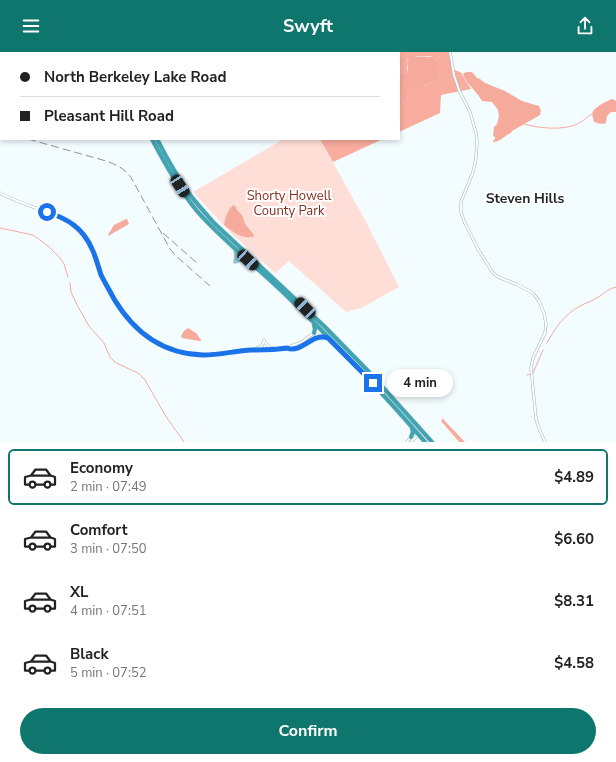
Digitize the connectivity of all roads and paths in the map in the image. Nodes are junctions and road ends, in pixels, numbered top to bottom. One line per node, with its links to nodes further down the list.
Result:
1 (450, 52): 22 (street)
2 (153, 140): 5 (highway)
3 (158, 140): 8 (highway)
4 (0, 193): 15 (street)
5 (234, 248): 6 (highway); 6 (main road)
6 (248, 260): 7 (highway)
7 (313, 323): 9 (highway); 10 (highway)
8 (324, 326): 9 (street); 17 (highway)
9 (320, 330): 10 (street); 11 (highway); 12 (street)
10 (314, 333): 13 (street)
11 (328, 338): 12 (street); 16 (highway)
12 (313, 339): 13 (street)
13 (287, 348): 14 (street)
14 (276, 349): 15 (street); 15 (street)
15 (252, 350)
16 (410, 424): 17 (highway); 18 (highway)
17 (419, 431): 18 (street); 18 (street); 20 (highway); 21 (highway)
18 (411, 440): 19 (street)
19 (407, 442)
20 (426, 442)
21 (432, 442)
22 (545, 442)

